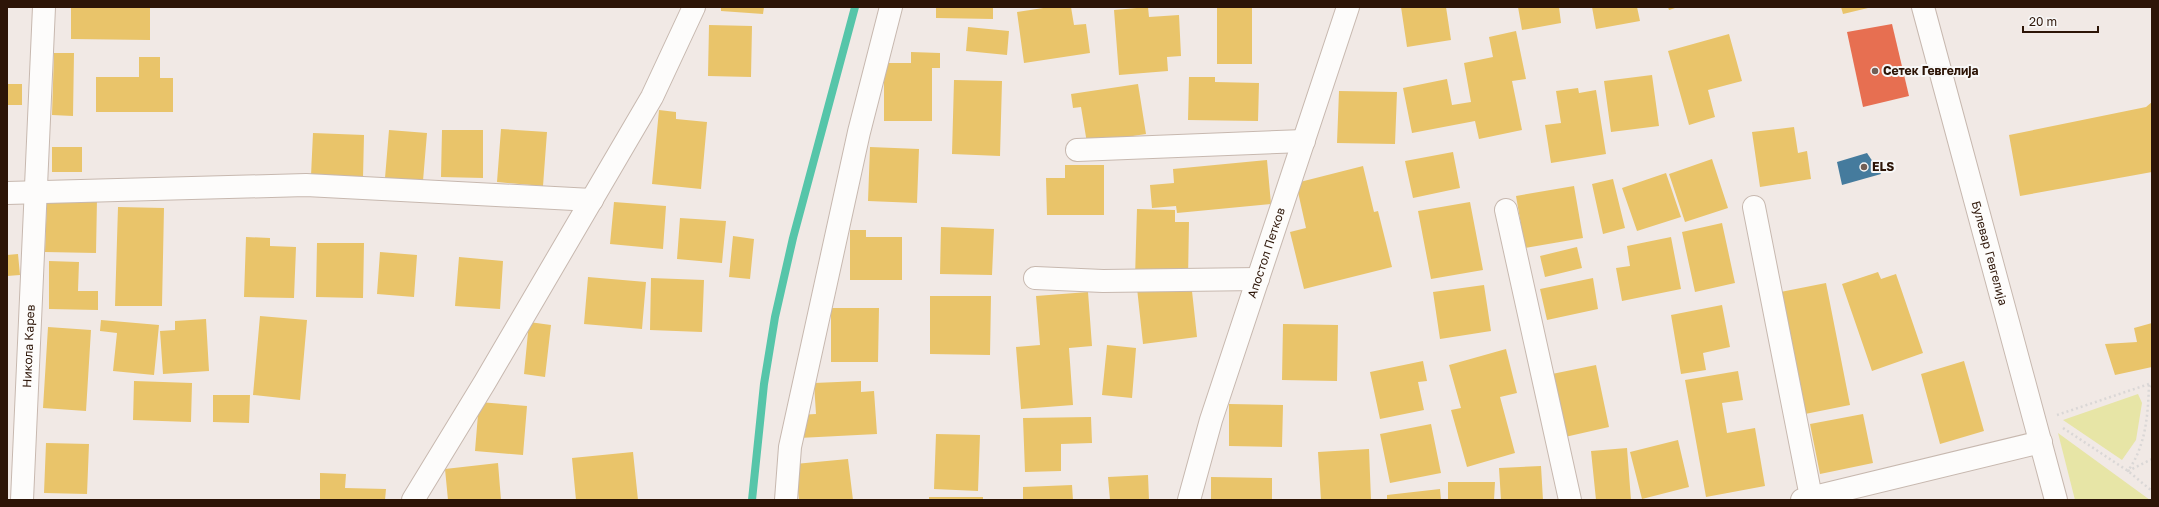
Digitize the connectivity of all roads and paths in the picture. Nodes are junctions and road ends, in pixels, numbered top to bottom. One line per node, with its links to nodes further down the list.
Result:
1 (44, 7): 8 (street, Никола Карев)
2 (694, 7): 10 (street)
3 (890, 7): 26 (street)
4 (1348, 7): 6 (street, Апостол Петков)
5 (1923, 7): 19 (street, Булевар Гевгелија)
6 (1304, 141): 7 (street); 14 (street, Апостол Петков)
7 (1077, 150)
8 (36, 191): 9 (street); 10 (street); 24 (street, Никола Карев)
9 (7, 193)
10 (592, 200): 25 (street)
11 (1754, 207): 23 (street)
12 (1506, 210): 28 (street)
13 (1035, 278): 14 (street)
14 (1258, 278): 27 (street, Апостол Петков)
15 (2151, 384): 16 (path); 17 (path); 21 (path)
16 (2152, 387)
17 (2054, 416)
18 (2060, 427): 21 (path)
19 (2041, 442): 23 (street); 29 (street, Булевар Гевгелија)
20 (2152, 459): 21 (path)
21 (2128, 471): 22 (path)
22 (2152, 491)
23 (1807, 499)
24 (22, 500)
25 (413, 500)
26 (786, 500)
27 (1188, 500)
28 (1570, 500)
29 (2056, 500)

